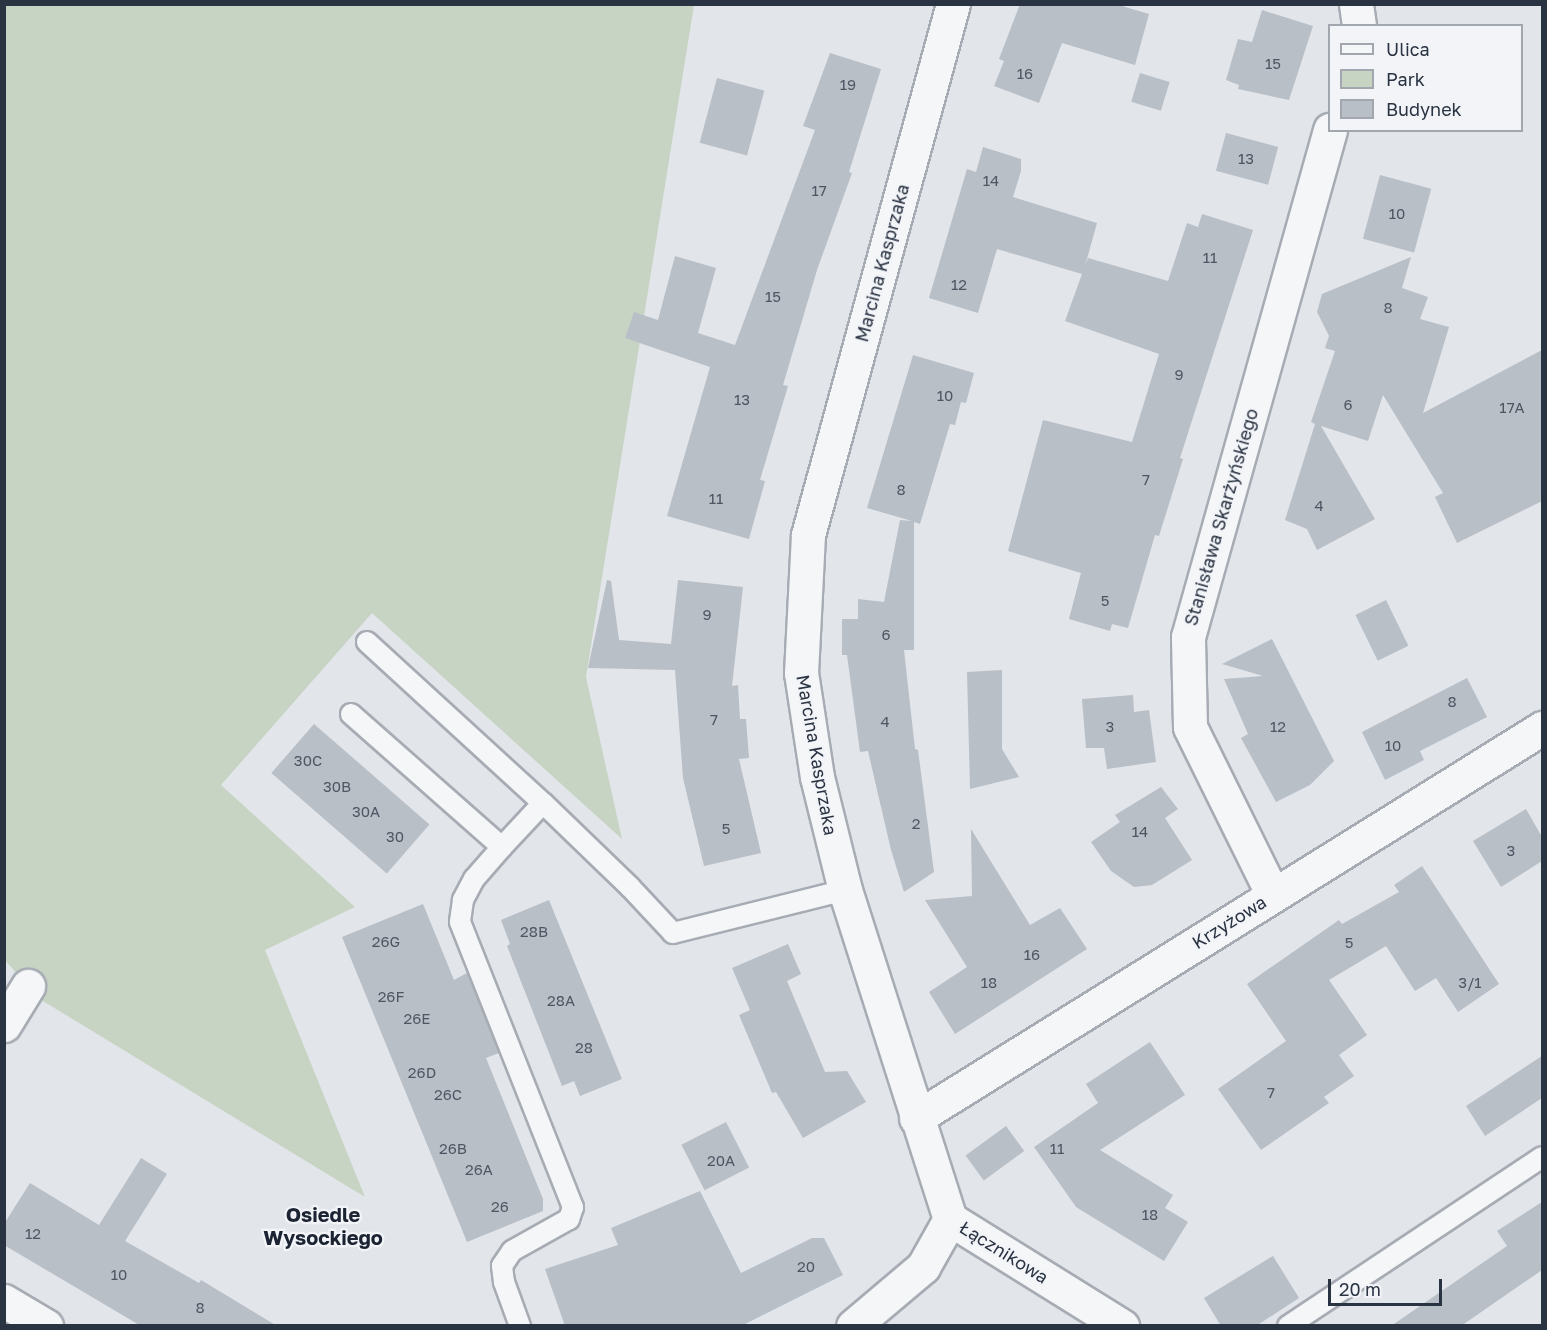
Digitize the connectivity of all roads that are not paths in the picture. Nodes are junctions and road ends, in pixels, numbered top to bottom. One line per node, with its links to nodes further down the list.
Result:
1 (953, 4): 10 (street, Marcina Kasprzaka)
2 (1356, 4): 3 (street)
3 (1359, 24)
4 (1328, 132): 11 (street, Stanisława Skarżyńskiego)
5 (367, 642): 8 (lane)
6 (351, 714): 9 (lane)
7 (1542, 728): 11 (street, Krzyżowa)
8 (543, 803): 9 (lane); 10 (lane)
9 (502, 847): 19 (lane)
10 (845, 890): 14 (street, Marcina Kasprzaka)
11 (1273, 895): 14 (street, Krzyżowa)
12 (28, 986): 13 (street)
13 (4, 1025)
14 (916, 1118): 16 (street, Marcina Kasprzaka)
15 (1542, 1157): 22 (lane)
16 (950, 1219): 20 (street, Łącznikowa); 21 (street, Łącznikowa)
17 (4, 1301): 18 (street)
18 (46, 1326)
19 (520, 1326)
20 (853, 1326)
21 (1122, 1326)
22 (1288, 1326)

